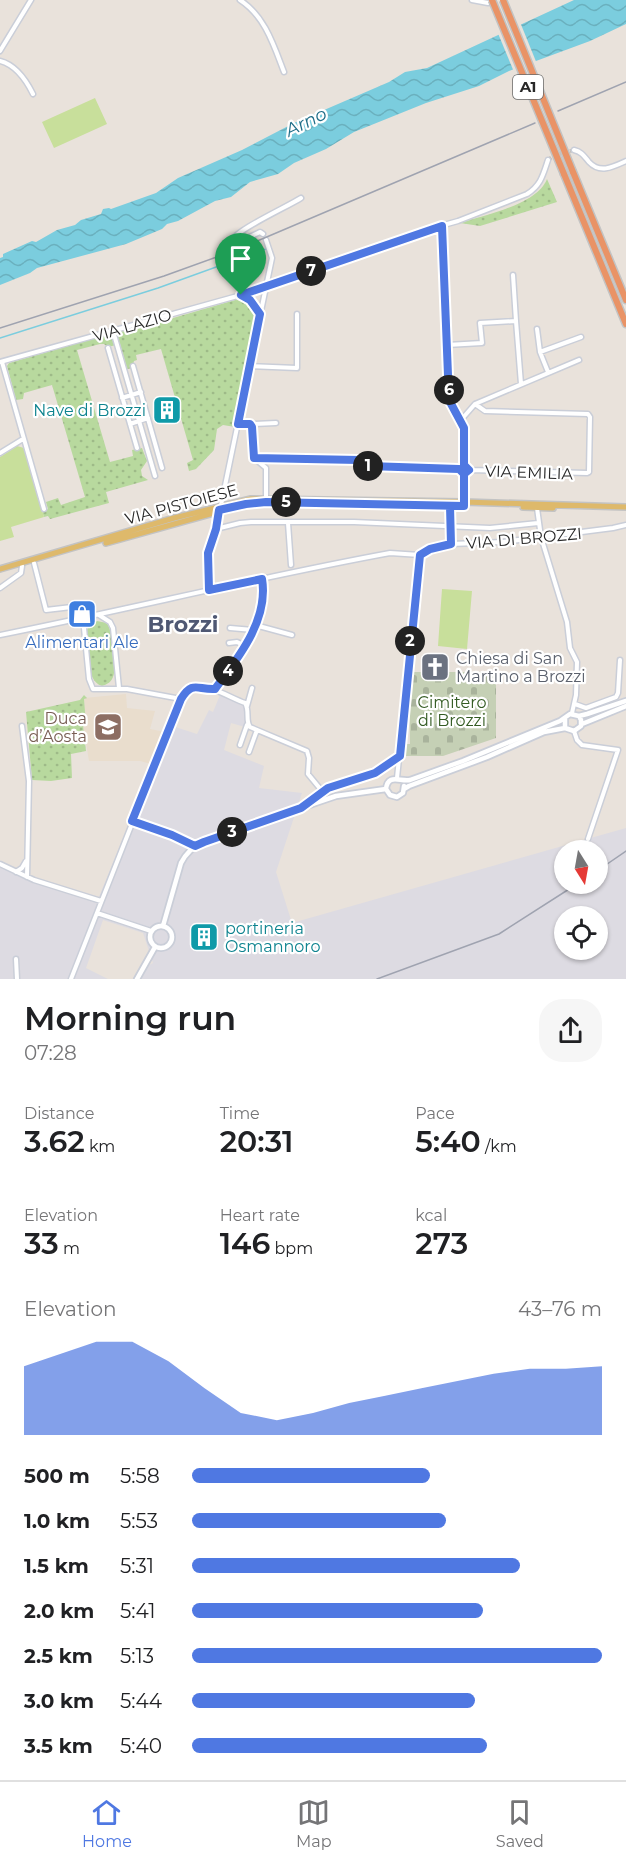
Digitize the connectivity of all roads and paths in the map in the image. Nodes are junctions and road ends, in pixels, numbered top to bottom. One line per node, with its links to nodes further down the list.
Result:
1 (31, 0): 6 (street)
2 (240, 0): 8 (street)
3 (471, 0): 5 (street)
4 (503, 0): 20 (highway, A1, bridge)
5 (490, 1): 24 (highway, A1, bridge)
6 (0, 51)
7 (0, 61): 9 (street)
8 (284, 72)
9 (33, 94)
10 (574, 150): 12 (street)
11 (548, 160): 14 (street, VIA LAZIO)
12 (626, 161)
13 (301, 198): 15 (street)
14 (442, 226): 18 (street, VIA LAZIO); 28 (street)
15 (263, 233)
16 (266, 240): 18 (street)
17 (513, 275): 23 (street)
18 (264, 287): 19 (street, VIA LAZIO); 21 (street)
19 (241, 295): 21 (street); 26 (street, VIA LAZIO)
20 (626, 300)
21 (260, 314): 34 (street)
22 (297, 314): 34 (street)
23 (516, 321): 28 (street); 38 (street)
24 (626, 324)
25 (537, 328): 30 (street)
26 (113, 331): 32 (street, VIA LAZIO); 35 (street)
27 (581, 337): 30 (street)
28 (447, 345): 44 (street)
29 (108, 348): 37 (street)
30 (540, 352): 36 (street)
31 (579, 360): 36 (street)
32 (1, 362): 50 (street)
33 (133, 366): 39 (street)
34 (249, 366): 48 (street)
35 (125, 371): 37 (street); 40 (street)
36 (548, 372): 38 (street)
37 (115, 374): 41 (street)
38 (521, 384): 42 (street)
39 (141, 392): 40 (street); 43 (street)
40 (132, 395): 41 (street); 45 (street)
41 (122, 398): 47 (street)
42 (474, 404): 44 (street); 59 (street, VIA EMILIA)
43 (148, 418): 45 (street); 51 (street)
44 (461, 420): 56 (street)
45 (139, 421): 47 (street); 52 (street)
46 (276, 423): 49 (street)
47 (130, 424): 53 (street)
48 (238, 424): 49 (street); 65 (street)
49 (250, 424): 55 (street)
50 (23, 439): 54 (street); 68 (street)
51 (155, 442): 52 (street); 57 (street)
52 (146, 445): 61 (street)
53 (137, 448)
54 (0, 453)
55 (254, 458): 58 (street); 62 (street)
56 (464, 465): 58 (street); 59 (street)
57 (162, 468)
58 (459, 469): 60 (street)
59 (469, 470): 60 (street)
60 (464, 474): 63 (street)
61 (155, 476)
62 (266, 498): 63 (main road, VIA PISTOIESE); 65 (main road, VIA PISTOIESE)
63 (464, 504): 64 (main road, VIA PISTOIESE); 66 (main road, VIA PISTOIESE); 67 (main road, VIA PISTOIESE)
64 (450, 506): 65 (main road, VIA PISTOIESE); 72 (street)
65 (220, 508): 73 (street); 77 (main road, VIA PISTOIESE); 80 (main road, VIA PISTOIESE)
66 (537, 508): 67 (main road, VIA PISTOIESE); 70 (street)
67 (626, 508)
68 (44, 510)
69 (288, 522): 72 (street); 73 (street); 79 (street)
70 (538, 523): 72 (street); 74 (street)
71 (626, 525): 74 (street, VIA DI BROZZI)
72 (451, 527): 75 (street)
73 (216, 529): 83 (street)
74 (541, 537): 75 (street, VIA DI BROZZI); 99 (street)
75 (451, 544): 76 (street, VIA DI BROZZI)
76 (420, 555): 79 (street, VIA DI BROZZI); 113 (street)
77 (34, 563): 78 (main road, VIA PISTOIESE); 84 (street)
78 (22, 566): 80 (main road, VIA PISTOIESE); 82 (street)
79 (291, 569): 81 (street, VIA DI BROZZI)
80 (0, 571)
81 (262, 579): 83 (street, VIA DI BROZZI); 88 (street)
82 (0, 588)
83 (209, 590): 85 (street, VIA DI BROZZI)
84 (80, 606)
85 (98, 615): 86 (street, VIA DI BROZZI); 94 (street)
86 (83, 618): 89 (street, VIA DI BROZZI); 94 (street)
87 (230, 628): 88 (street)
88 (254, 628): 90 (street); 92 (street)
89 (0, 635)
90 (292, 635)
91 (229, 644): 92 (street)
92 (245, 646): 96 (street)
93 (620, 660): 99 (street)
94 (118, 688): 97 (street)
95 (252, 688): 100 (street)
96 (214, 690): 97 (street); 100 (street)
97 (181, 699): 119 (street)
98 (626, 700): 103 (street)
99 (575, 704): 102 (street)
100 (247, 706): 105 (street)
101 (626, 706): 106 (street)
102 (572, 713): 103 (street); 104 (street)
103 (579, 716): 106 (street)
104 (565, 718): 108 (street); 114 (street)
105 (248, 724): 109 (street); 111 (street)
106 (582, 724): 110 (street)
107 (22, 726): 122 (street)
108 (565, 728): 110 (street); 116 (street)
109 (257, 730): 112 (street); 117 (street)
110 (574, 731): 120 (street)
111 (240, 745)
112 (249, 752)
113 (400, 756): 114 (street); 117 (street)
114 (400, 780): 115 (street); 116 (street)
115 (386, 789): 116 (street); 118 (street)
116 (404, 789)
117 (322, 791): 118 (street)
118 (301, 808): 121 (street)
119 (132, 821): 121 (street); 126 (street)
120 (588, 839)
121 (195, 846): 128 (street)
122 (27, 858): 124 (street); 125 (street)
123 (0, 864): 124 (street)
124 (16, 872): 125 (street)
125 (27, 877): 126 (street)
126 (101, 901): 127 (street)
127 (97, 913): 129 (street); 133 (street)
128 (163, 926): 129 (street); 130 (street)
129 (151, 931): 130 (street)
130 (155, 947): 134 (street)
131 (16, 959): 132 (street)
132 (17, 979)
133 (71, 979)
134 (137, 979)

